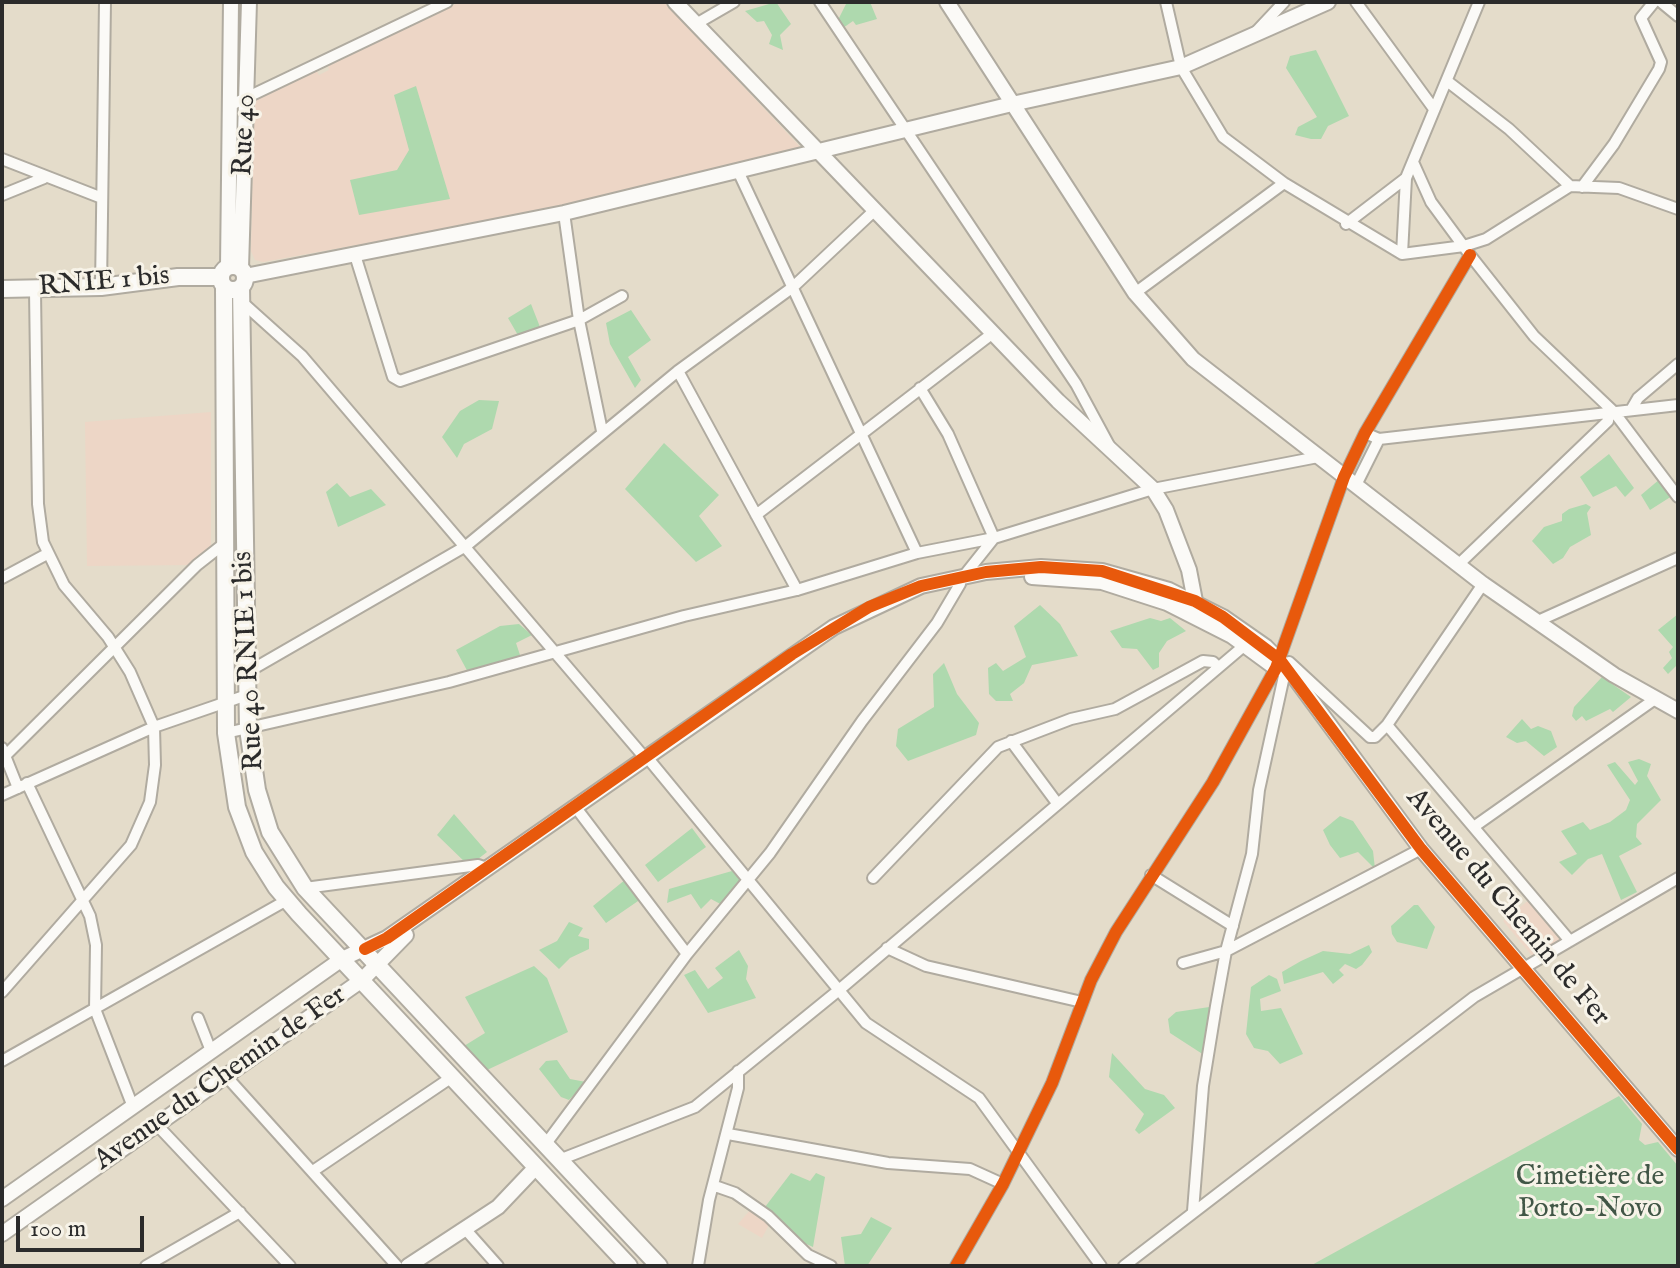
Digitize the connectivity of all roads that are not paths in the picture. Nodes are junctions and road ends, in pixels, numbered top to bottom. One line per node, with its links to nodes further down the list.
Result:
1 (105, 2): 36 (street)
2 (231, 2): 23 (street, Rue 40)
3 (249, 2): 21 (street, Rue 40)
4 (447, 2): 21 (street)
5 (675, 2): 17 (street)
6 (734, 2): 17 (street)
7 (820, 2): 25 (street)
8 (947, 2): 22 (street)
9 (1166, 2): 19 (street)
10 (1284, 2): 18 (street)
11 (1328, 2): 18 (street)
12 (1356, 2): 24 (street)
13 (1479, 2): 20 (street)
14 (1654, 2): 34 (street)
15 (1661, 2): 16 (street)
16 (1678, 16)
17 (696, 24): 26 (street)
18 (1254, 34): 19 (street)
19 (1181, 67): 22 (street); 32 (street)
20 (1447, 81): 24 (street); 33 (street)
21 (247, 97): 23 (street); 44 (street, Rue 40)
22 (1012, 104): 25 (street); 49 (street)
23 (229, 106): 44 (street, Rue 40)
24 (1434, 109): 28 (street)
25 (905, 130): 26 (street); 63 (street)
26 (821, 151): 29 (street); 38 (street)
27 (2, 159): 30 (street)
28 (1413, 162): 31 (street); 41 (street)
29 (738, 171): 39 (street); 46 (street)
30 (44, 178): 35 (street); 36 (street)
31 (1406, 178): 40 (street); 42 (street)
32 (1284, 183): 40 (street); 49 (street)
33 (1570, 186): 34 (street); 41 (street)
34 (1582, 187): 37 (street)
35 (2, 195)
36 (102, 198): 45 (street)
37 (1678, 209)
38 (875, 210): 46 (street); 52 (street)
39 (564, 213): 43 (street); 51 (street)
40 (1346, 224): 42 (street)
41 (1467, 250): 42 (street); 58 (street); 61 (street)
42 (1402, 254)
43 (355, 255): 44 (street); 51 (street)
44 (231, 280): 45 (main road, RNIE 1 bis); 70 (main road, Rue 40 RNIE 1 bis); 71 (street); 87 (main road, Rue 40 RNIE 1 bis)
45 (101, 287): 48 (main road, RNIE 1 bis)
46 (793, 287): 54 (street); 60 (street)
47 (2, 289): 48 (main road, RNIE 1 bis)
48 (35, 291): 73 (street)
49 (1135, 293): 64 (street)
50 (622, 296): 51 (street)
51 (579, 320): 59 (street)
52 (993, 333): 55 (street); 63 (street)
53 (1678, 364): 57 (street)
54 (678, 371): 59 (street); 68 (street)
55 (920, 388): 60 (street); 69 (street)
56 (1678, 405): 57 (street)
57 (1631, 410): 58 (street)
58 (1611, 412): 62 (street); 67 (street); 75 (street)
59 (602, 431): 71 (street)
60 (861, 433): 68 (street); 72 (street)
61 (1365, 433): 62 (street); 65 (street)
62 (1379, 439): 65 (street)
63 (1113, 452): 66 (street)
64 (1318, 457): 65 (street); 66 (street)
65 (1350, 481): 75 (street); 85 (street)
66 (1153, 489): 69 (street); 80 (street)
67 (1678, 497)
68 (756, 515): 79 (street)
69 (994, 538): 72 (street); 77 (street)
70 (225, 543): 83 (street); 90 (main road, Rue 40 RNIE 1 bis)
71 (466, 546): 84 (street); 87 (street)
72 (917, 553): 79 (street)
73 (47, 554): 76 (street); 83 (street)
74 (1678, 558): 81 (street)
75 (1459, 564): 78 (street)
76 (2, 578)
77 (962, 580): 80 (street); 82 (street); 98 (street); 109 (street)
78 (1483, 584): 81 (street); 92 (street)
79 (797, 590): 84 (street)
80 (1195, 601): 85 (street)
81 (1538, 621): 89 (street)
82 (1245, 645): 85 (street); 86 (street)
83 (116, 646): 93 (street); 97 (street)
84 (556, 652): 94 (street); 98 (street)
85 (1280, 665): 92 (street); 104 (street, Avenue du Chemin de Fer); 106 (street); 113 (street)
86 (1217, 666): 96 (street); 101 (street)
87 (246, 673): 88 (main road, Rue 40 RNIE 1 bis)
88 (247, 695): 90 (street); 94 (main road, Rue 40 RNIE 1 bis)
89 (1655, 699): 91 (street); 103 (street)
90 (225, 702): 93 (street); 95 (main road, Rue 40 RNIE 1 bis)
91 (1676, 707)
92 (1387, 725): 103 (street)
93 (154, 727): 99 (street); 111 (street)
94 (248, 729): 95 (street); 110 (main road, Rue 40 RNIE 1 bis)
95 (226, 733): 112 (main road, Rue 40 RNIE 1 bis)
96 (1011, 741): 101 (street); 107 (street)
97 (3, 752): 99 (street)
98 (648, 760): 102 (street); 105 (street); 109 (street)
99 (23, 786): 100 (street); 111 (street)
100 (2, 795)
101 (1057, 803): 116 (street)
102 (580, 813): 114 (street); 119 (street)
103 (1475, 826): 115 (street)
104 (1421, 849): 118 (street); 123 (street, Avenue du Chemin de Fer)
105 (487, 868): 110 (street); 114 (street)
106 (1151, 875): 113 (street); 127 (street)
107 (873, 878)
108 (1678, 878): 115 (street)
109 (748, 880): 119 (street); 125 (street)
110 (305, 888): 117 (main road, Rue 40 RNIE 1 bis)
111 (84, 900): 126 (street); 128 (street)
112 (287, 900): 120 (main road, Rue 40 RNIE 1 bis); 128 (street)
113 (1233, 926): 118 (street)
114 (390, 941): 117 (street, Avenue du Chemin de Fer); 121 (street, Avenue du Chemin de Fer)
115 (1570, 941): 123 (street)
116 (887, 948): 125 (street); 127 (street)
117 (365, 949): 120 (street, Avenue du Chemin de Fer); 121 (main road, Rue 40 RNIE 1 bis)
118 (1226, 951): 122 (street); 147 (street)
119 (687, 954): 138 (street)
120 (342, 959): 124 (main road, Rue 40 RNIE 1 bis); 130 (street, Avenue du Chemin de Fer)
121 (377, 962): 124 (street, Avenue du Chemin de Fer); 138 (main road, Rue 40 RNIE 1 bis)
122 (1183, 963)
123 (1524, 966): 139 (street, Avenue du Chemin de Fer); 147 (street)
124 (362, 980): 133 (street, Avenue du Chemin de Fer); 134 (main road, Rue 40 RNIE 1 bis)
125 (839, 990): 132 (street); 140 (street)
126 (2, 992)
127 (1082, 1002): 140 (street)
128 (95, 1009): 131 (street); 135 (street)
129 (198, 1018): 130 (street)
130 (211, 1051): 135 (street, Avenue du Chemin de Fer)
131 (2, 1061)
132 (738, 1071): 137 (street); 141 (street)
133 (226, 1076): 136 (street, Avenue du Chemin de Fer); 143 (street)
134 (452, 1077): 142 (main road, Rue 40 RNIE 1 bis); 143 (street)
135 (133, 1107): 146 (street, Avenue du Chemin de Fer)
136 (157, 1125): 148 (street); 150 (street, Avenue du Chemin de Fer)
137 (728, 1134): 144 (street); 145 (street)
138 (545, 1145): 141 (main road, Rue 40 RNIE 1 bis)
139 (1678, 1149)
140 (1018, 1150): 144 (street); 161 (street)
141 (559, 1160): 157 (main road, Rue 40 RNIE 1 bis)
142 (536, 1167): 149 (street); 151 (main road, Rue 40 RNIE 1 bis)
143 (313, 1171): 154 (street)
144 (1003, 1184): 160 (street)
145 (715, 1186): 158 (street); 159 (street)
146 (2, 1199)
147 (1193, 1211): 162 (street)
148 (240, 1212): 152 (street); 153 (street)
149 (466, 1230): 155 (street); 156 (street)
150 (2, 1234)
151 (624, 1264)
152 (146, 1266)
153 (290, 1266)
154 (397, 1266)
155 (408, 1266)
156 (498, 1266)
157 (659, 1266)
158 (698, 1266)
159 (831, 1266)
160 (956, 1266)
161 (1101, 1266)
162 (1124, 1266)

